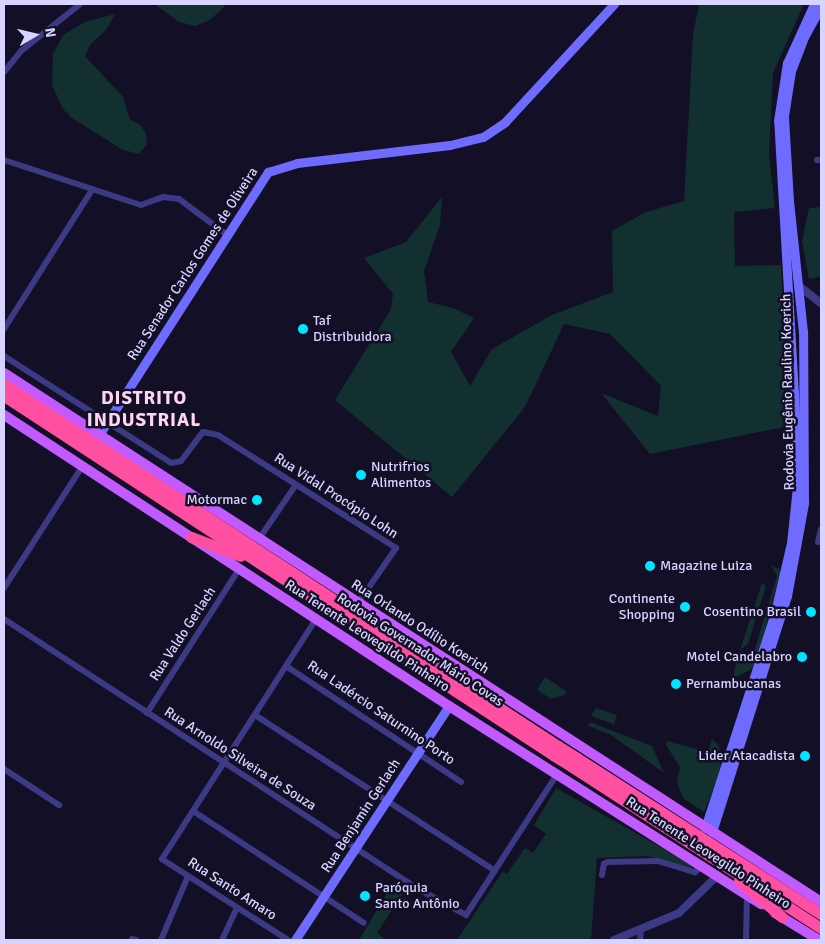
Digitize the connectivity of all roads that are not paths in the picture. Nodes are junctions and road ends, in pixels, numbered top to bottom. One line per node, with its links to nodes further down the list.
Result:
1 (80, 4): 5 (street)
2 (614, 4): 8 (main road, Rua Senador Carlos Gomes de Oliveira)
3 (814, 4): 48 (main road, Rodovia Eugênio Raulino Koerich)
4 (821, 6): 9 (main road, Rodovia Eugênio Raulino Koerich)
5 (4, 72)
6 (4, 160): 7 (street)
7 (92, 190): 8 (street); 11 (street)
8 (226, 234): 17 (main road, Rua Senador Carlos Gomes de Oliveira)
9 (799, 286): 10 (street); 48 (main road, Rodovia Eugênio Raulino Koerich)
10 (821, 303)
11 (4, 329)
12 (4, 356): 17 (street)
13 (4, 374): 18 (main road, Rua Orlando Odílio Koerich)
14 (4, 384): 27 (highway, Rodovia Governador Mário Covas)
15 (4, 396): 26 (highway, Rodovia Governador Mário Covas)
16 (4, 415): 19 (main road, Rua Tenente Leovegildo Pinheiro)
17 (107, 422): 18 (main road, Rua Senador Carlos Gomes de Oliveira); 20 (street, Rua Vidal Procópio Lohn)
18 (99, 436): 21 (main road, Rua Orlando Odílio Koerich)
19 (82, 466): 23 (main road, Rua Tenente Leovegildo Pinheiro); 29 (street)
20 (295, 486): 24 (street); 30 (street, Rua Vidal Procópio Lohn)
21 (231, 521): 24 (main road, Rua Orlando Odílio Koerich); 27 (highway)
22 (821, 529): 25 (street)
23 (191, 538): 26 (highway); 28 (main road, Rua Tenente Leovegildo Pinheiro)
24 (259, 539): 30 (main road, Rua Orlando Odílio Koerich)
25 (818, 542)
26 (257, 561): 38 (highway, Rodovia Governador Mário Covas)
27 (282, 564): 38 (highway, Rodovia Governador Mário Covas)
28 (239, 569): 32 (main road, Rua Tenente Leovegildo Pinheiro); 35 (street, Rua Valdo Gerlach)
29 (4, 588)
30 (358, 603): 37 (main road, Rua Orlando Odílio Koerich)
31 (4, 619): 35 (street, Rua Arnoldo Silveira de Souza)
32 (316, 619): 33 (street); 34 (main road, Rua Tenente Leovegildo Pinheiro)
33 (286, 666): 36 (street); 39 (street, Rua Ladércio Saturnino Porto)
34 (449, 706): 39 (main road, Rua Benjamin Gerlach); 43 (main road, Rua Tenente Leovegildo Pinheiro)
35 (147, 713): 41 (street, Rua Arnoldo Silveira de Souza)
36 (255, 715): 41 (street); 45 (street)
37 (577, 744): 43 (main road); 48 (main road, Rua Orlando Odílio Koerich)
38 (556, 750): 40 (highway, Rodovia Governador Mário Covas, bridge)
39 (419, 753): 44 (street, Rua Ladércio Saturnino Porto); 45 (main road, Rua Benjamin Gerlach)
40 (575, 762): 51 (highway, Rodovia Governador Mário Covas); 55 (highway, Rodovia Governador Mário Covas)
41 (224, 763): 47 (street); 49 (street, Rua Arnoldo Silveira de Souza)
42 (4, 769): 46 (street)
43 (558, 773): 50 (main road, Rua Tenente Leovegildo Pinheiro); 52 (street)
44 (461, 782)
45 (388, 801): 49 (main road, Rua Benjamin Gerlach); 52 (street)
46 (59, 805)
47 (193, 811): 54 (street, Rua Santo Amaro); 57 (street)
48 (709, 830): 58 (main road, Rua Orlando Odílio Koerich)
49 (356, 849): 52 (street, Rua Arnoldo Silveira de Souza); 57 (main road, Rua Benjamin Gerlach)
50 (703, 865): 51 (main road, Rua Tenente Leovegildo Pinheiro); 53 (street)
51 (720, 869): 56 (main road, Rua Tenente Leovegildo Pinheiro); 62 (highway); 64 (street); 65 (highway, Rodovia Governador Mário Covas)
52 (495, 871)
53 (602, 875)
54 (188, 876): 60 (street, Rua Santo Amaro); 66 (street)
55 (783, 889): 59 (highway); 61 (highway, Rodovia Governador Mário Covas)
56 (747, 896): 62 (main road, Rua Tenente Leovegildo Pinheiro); 72 (street)
57 (325, 897): 63 (street); 69 (main road, Rua Benjamin Gerlach)
58 (821, 902)
59 (821, 907)
60 (237, 908): 67 (street); 68 (street, Rua Santo Amaro)
61 (821, 914)
62 (782, 917): 73 (main road, Rua Tenente Leovegildo Pinheiro)
63 (364, 924)
64 (640, 928): 70 (street); 71 (street)
65 (821, 928)
66 (161, 940)
67 (222, 940)
68 (288, 940)
69 (295, 940)
70 (614, 940)
71 (640, 940)
72 (746, 940)
73 (818, 940)

